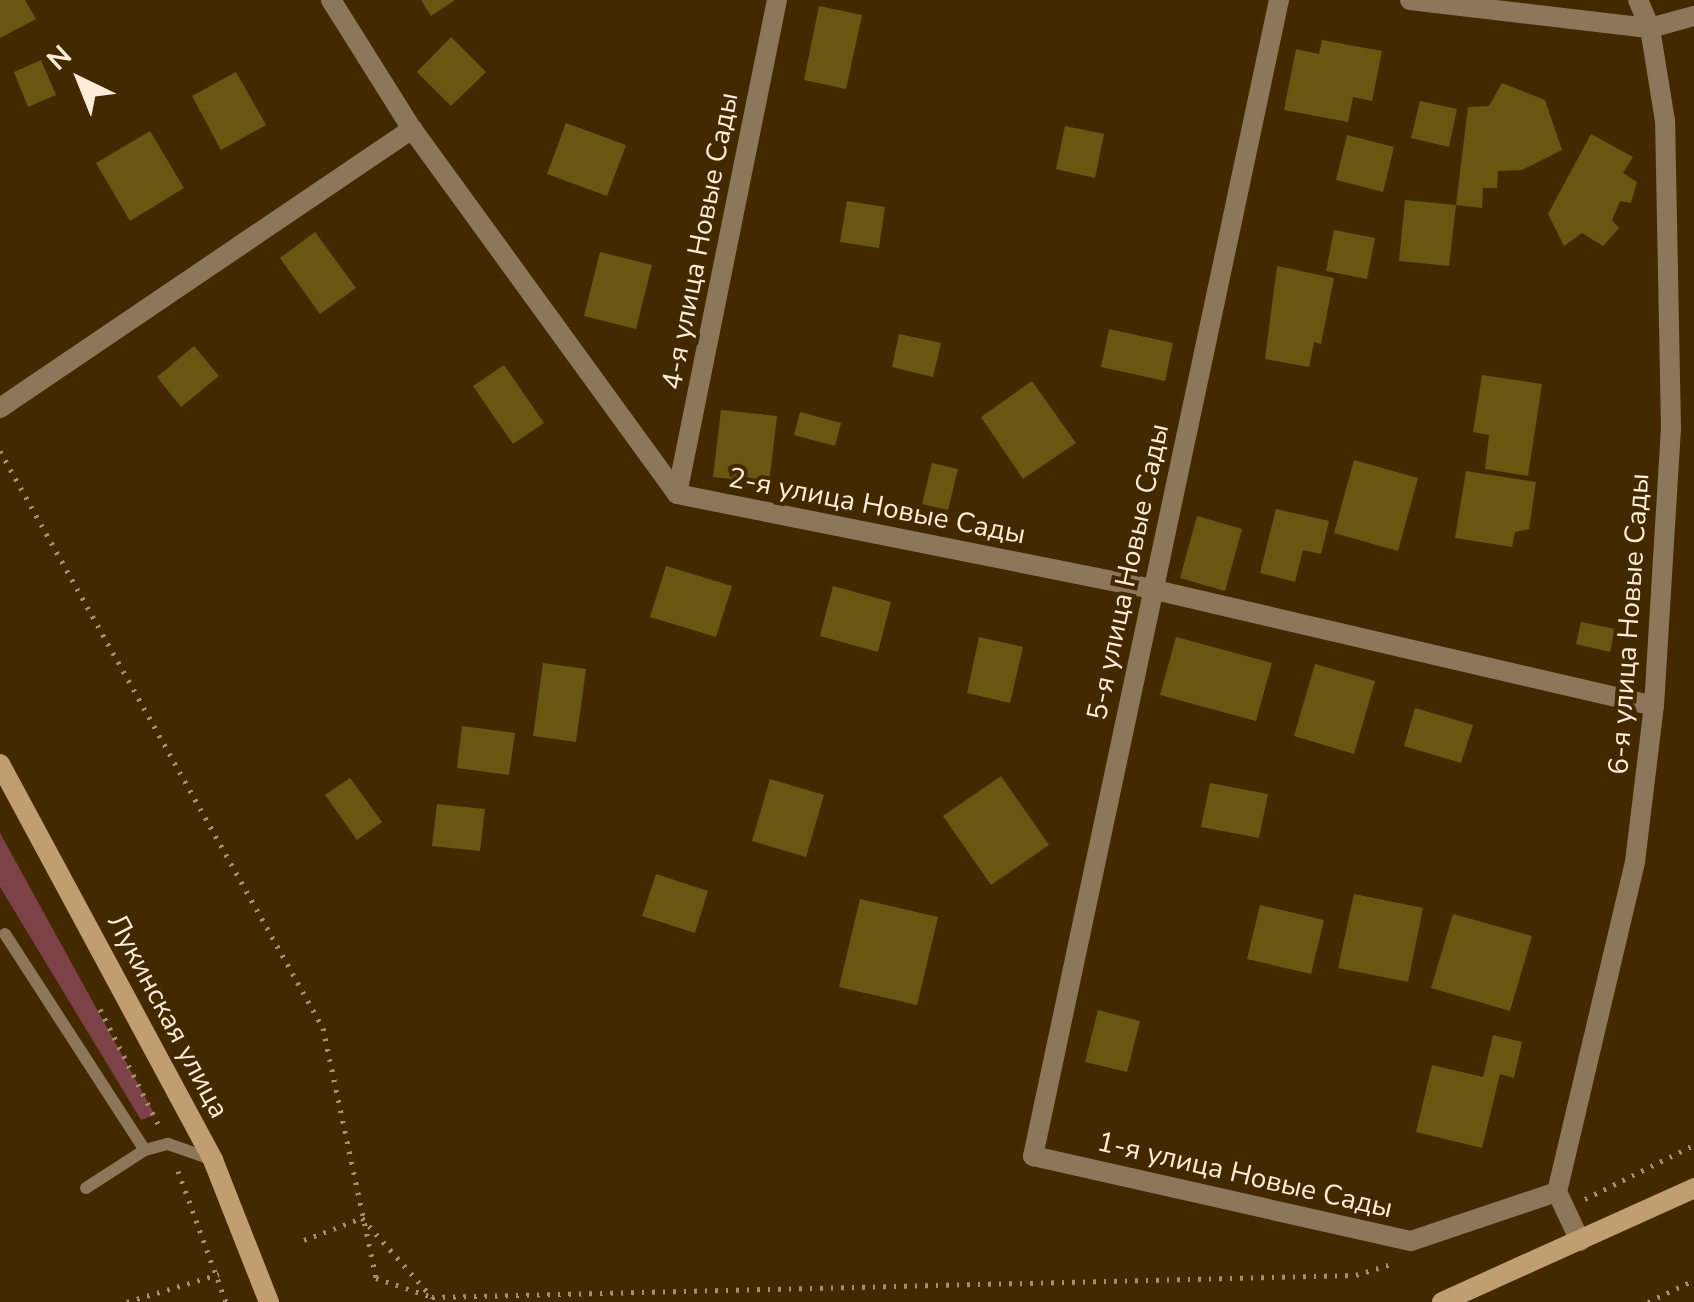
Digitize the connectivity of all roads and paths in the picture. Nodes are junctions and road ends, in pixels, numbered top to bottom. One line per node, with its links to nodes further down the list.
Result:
1 (332, 0): 8 (street)
2 (777, 0): 11 (street, 4-я улица Новые Сады)
3 (1279, 0): 12 (street, 5-я улица Новые Сады)
4 (1410, 0): 7 (street)
5 (1638, 0): 7 (street, 6-я улица Новые Сады)
6 (1694, 16): 7 (street)
7 (1650, 28): 13 (street, 6-я улица Новые Сады)
8 (412, 130): 9 (street); 11 (street)
9 (0, 408)
10 (0, 451): 25 (path)
11 (677, 494): 12 (street, 2-я улица Новые Сады)
12 (1152, 589): 13 (street, 2-я улица Новые Сады); 20 (street, 5-я улица Новые Сады)
13 (1654, 706): 24 (street, 6-я улица Новые Сады)
14 (0, 764): 21 (main road, Лукинская улица)
15 (2, 934): 19 (lane)
16 (90, 991): 17 (path)
17 (168, 1144): 19 (lane); 21 (lane); 29 (path)
18 (1694, 1144): 24 (path)
19 (145, 1150): 22 (lane)
20 (1033, 1156): 24 (street, 1-я улица Новые Сады)
21 (214, 1160): 34 (main road, Лукинская улица)
22 (86, 1188)
23 (1694, 1188): 27 (main road)
24 (1561, 1201): 27 (street)
25 (362, 1218): 26 (path); 31 (path); 31 (path)
26 (304, 1240)
27 (1580, 1241): 35 (main road)
28 (1413, 1258): 31 (path)
29 (219, 1274): 32 (path); 33 (path)
30 (1694, 1280): 36 (path)
31 (432, 1297)
32 (127, 1302)
33 (226, 1302)
34 (269, 1302)
35 (1442, 1302)
36 (1648, 1302)

